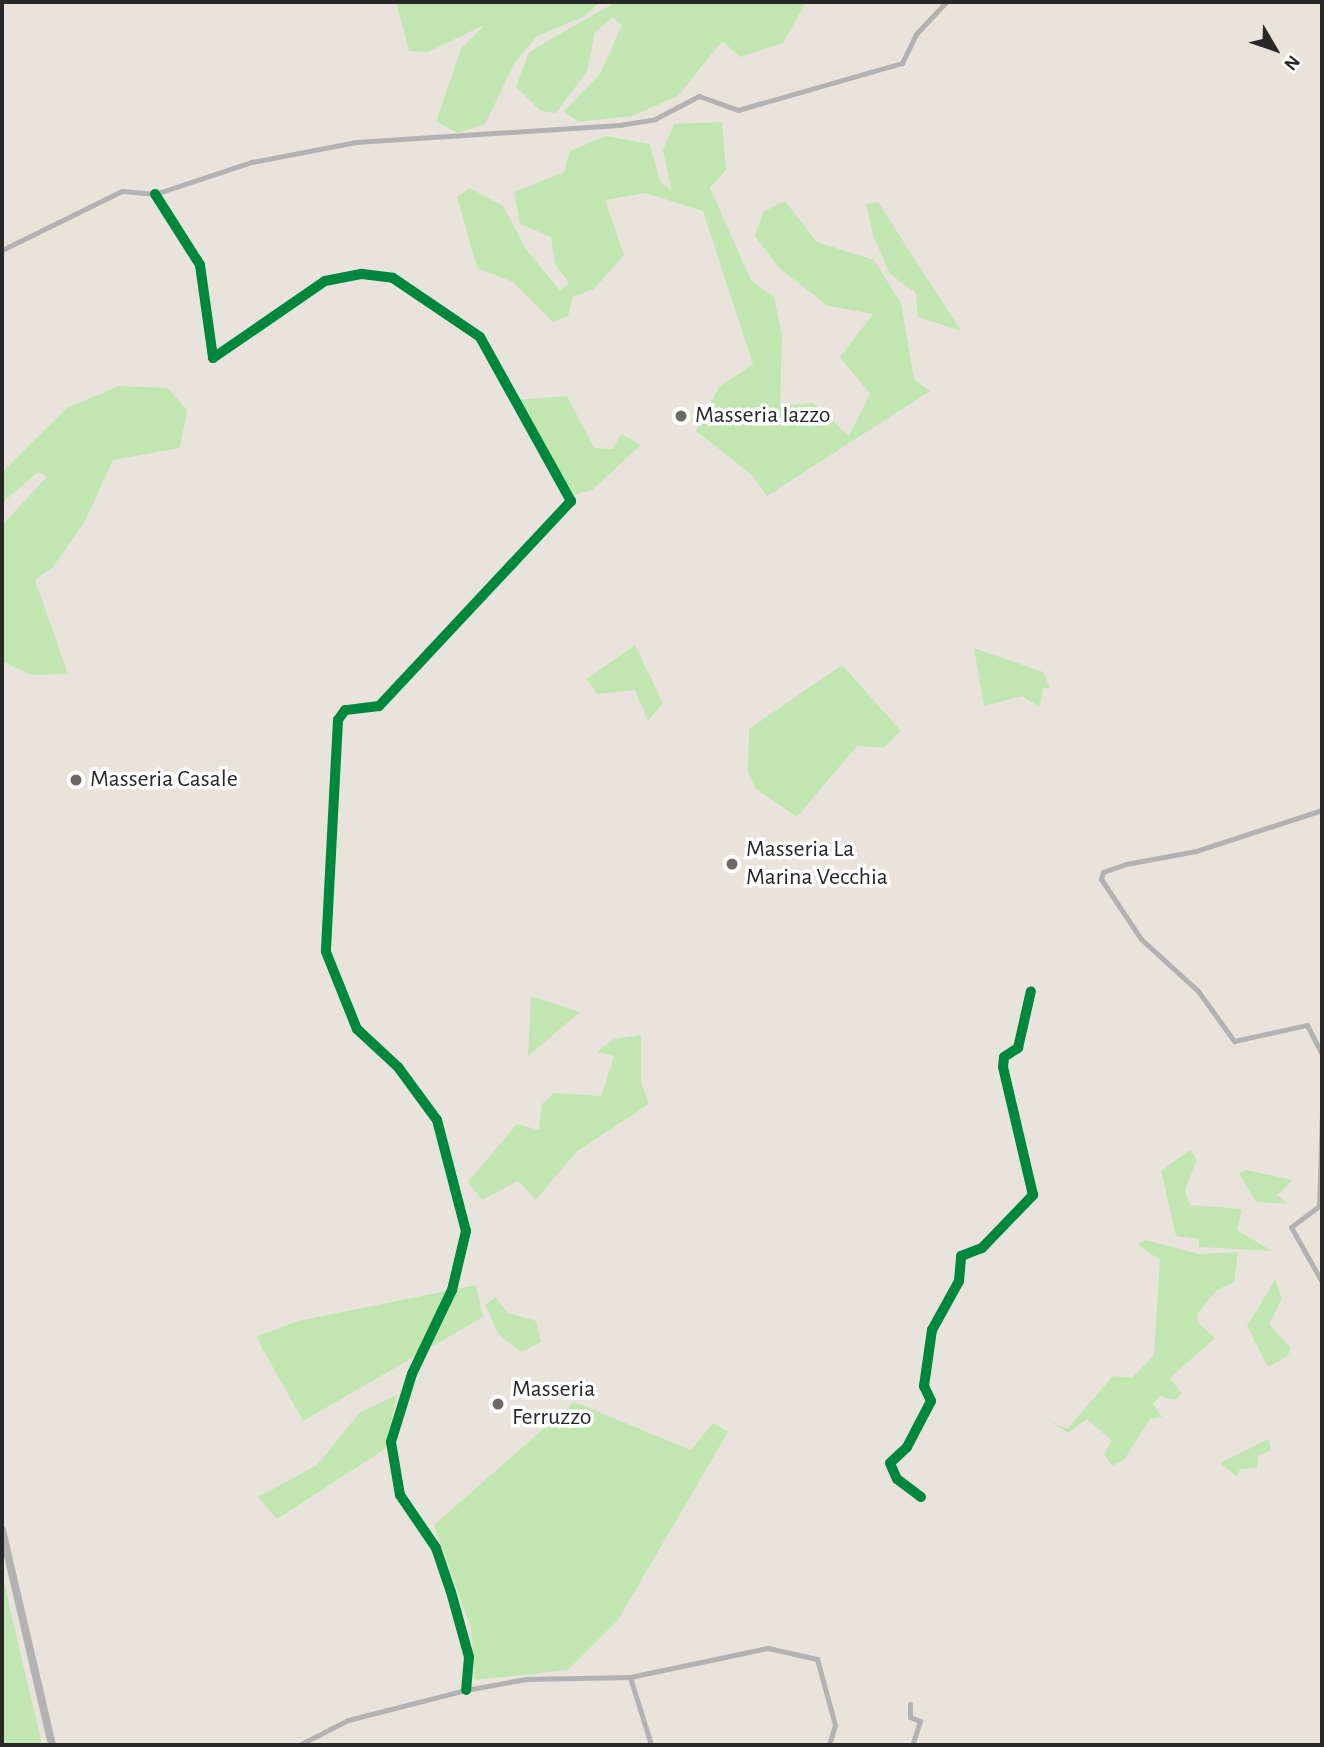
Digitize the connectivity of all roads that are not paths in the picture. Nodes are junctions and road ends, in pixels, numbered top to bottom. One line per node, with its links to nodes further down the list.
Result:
1 (946, 2): 2 (street)
2 (155, 194): 3 (street); 14 (street)
3 (2, 250)
4 (1322, 810): 6 (street)
5 (1031, 991): 11 (street)
6 (1322, 1054)
7 (1322, 1112): 8 (street)
8 (1322, 1282)
9 (1322, 1292): 10 (street)
10 (1322, 1316)
11 (921, 1497)
12 (2, 1530): 16 (main road)
13 (630, 1677): 14 (street); 20 (street); 21 (street)
14 (466, 1690): 19 (street)
15 (910, 1704): 22 (street)
16 (52, 1745)
17 (164, 1745): 18 (street)
18 (209, 1745)
19 (299, 1745)
20 (652, 1745)
21 (829, 1745)
22 (912, 1745)

